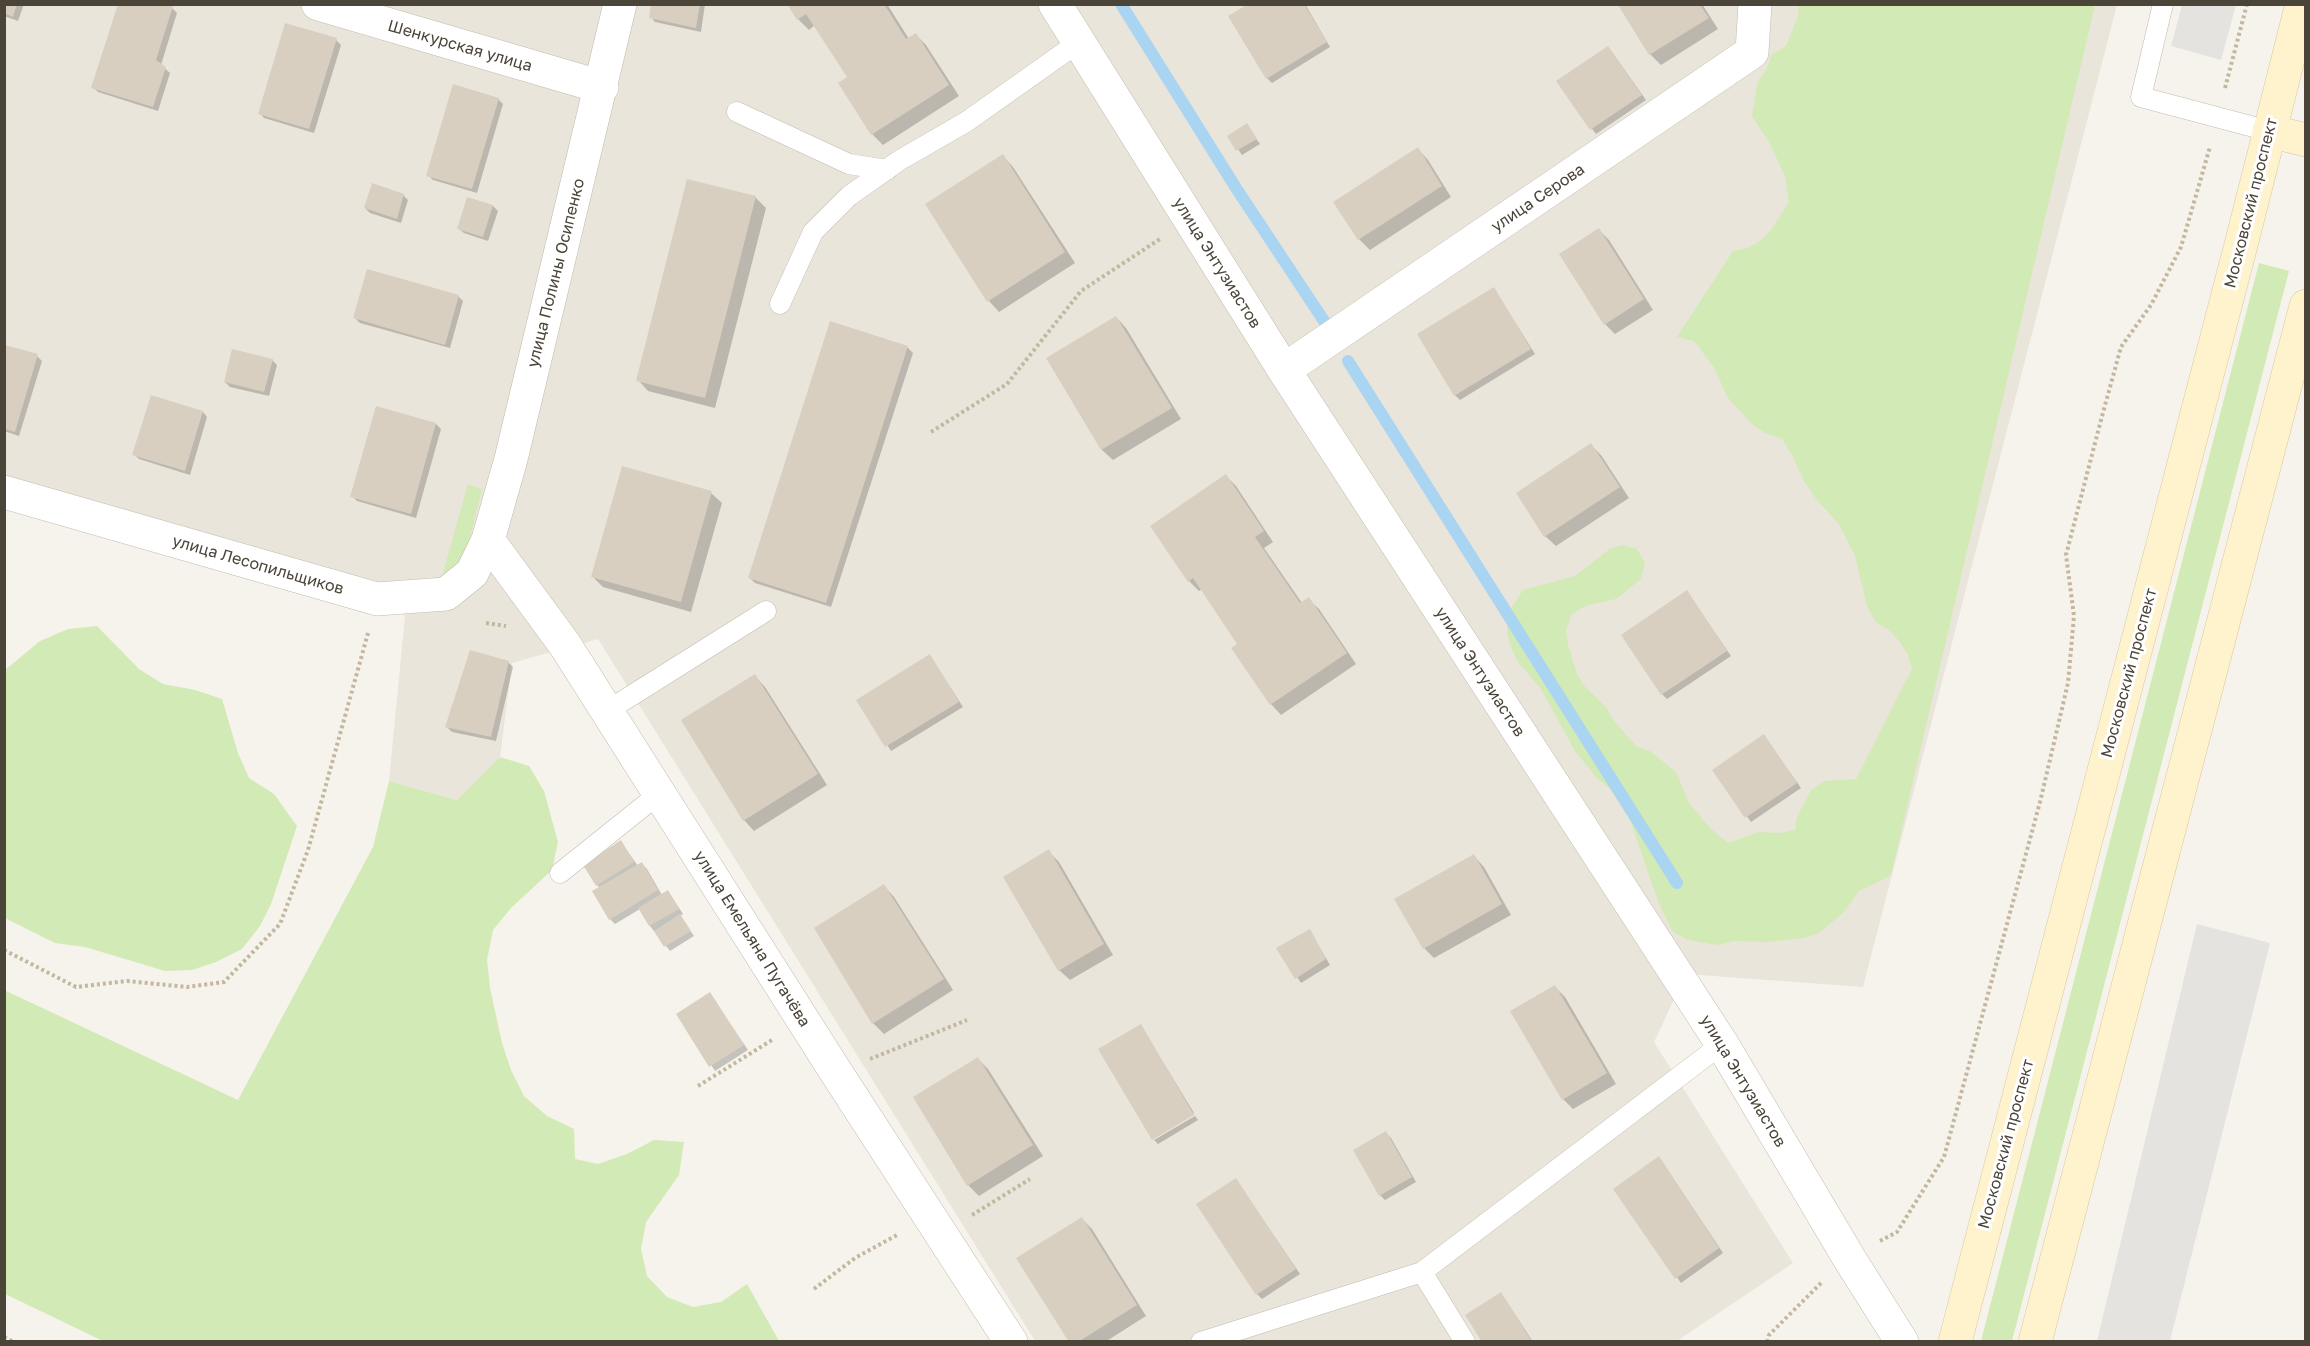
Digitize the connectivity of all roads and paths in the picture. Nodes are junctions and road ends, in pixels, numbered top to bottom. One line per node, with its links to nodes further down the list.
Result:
1 (318, 4): 9 (street, Шенкурская улица)
2 (620, 4): 9 (street, улица Полины Осипенко)
3 (1056, 4): 8 (street, улица Энтузиастов)
4 (1755, 4): 18 (street, улица Серова)
5 (2163, 4): 11 (lane)
6 (2247, 4): 11 (path)
7 (2302, 4): 12 (main road, Московский проспект)
8 (1079, 42): 14 (lane); 15 (street, улица Энтузиастов)
9 (602, 87): 21 (street, улица Полины Осипенко)
10 (737, 112): 14 (lane)
11 (2217, 119): 12 (lane); 35 (path)
12 (2269, 131): 13 (main road); 45 (main road, Московский проспект)
13 (2306, 140)
14 (886, 170): 16 (lane)
15 (1190, 219): 18 (street, улица Энтузиастов); 19 (path)
16 (780, 304)
17 (2306, 306): 46 (main road)
18 (1284, 370): 30 (street, улица Энтузиастов)
19 (932, 432)
20 (4, 492): 22 (street, улица Лесопильщиков)
21 (488, 540): 22 (street, улица Лесопильщиков); 24 (street, улица Емельяна Пугачёва)
22 (377, 599): 27 (path)
23 (766, 611): 24 (lane)
24 (607, 711): 25 (street, улица Емельяна Пугачёва)
25 (660, 793): 26 (lane); 29 (street, улица Емельяна Пугачёва)
26 (560, 873)
27 (4, 950)
28 (967, 1020): 31 (path)
29 (804, 1021): 31 (street, улица Емельяна Пугачёва); 32 (path)
30 (1722, 1044): 35 (street, улица Энтузиастов); 36 (lane)
31 (834, 1070): 34 (street, улица Емельяна Пугачёва)
32 (698, 1086)
33 (1030, 1179): 34 (path)
34 (934, 1224): 37 (path); 40 (street, улица Емельяна Пугачёва)
35 (1849, 1258): 43 (path); 44 (street, улица Энтузиастов)
36 (1422, 1272): 41 (lane); 42 (lane)
37 (814, 1288)
38 (4, 1337): 39 (path)
39 (14, 1341)
40 (1011, 1341)
41 (1202, 1341)
42 (1465, 1341)
43 (1767, 1341)
44 (1902, 1341)
45 (1955, 1341)
46 (2035, 1341)

